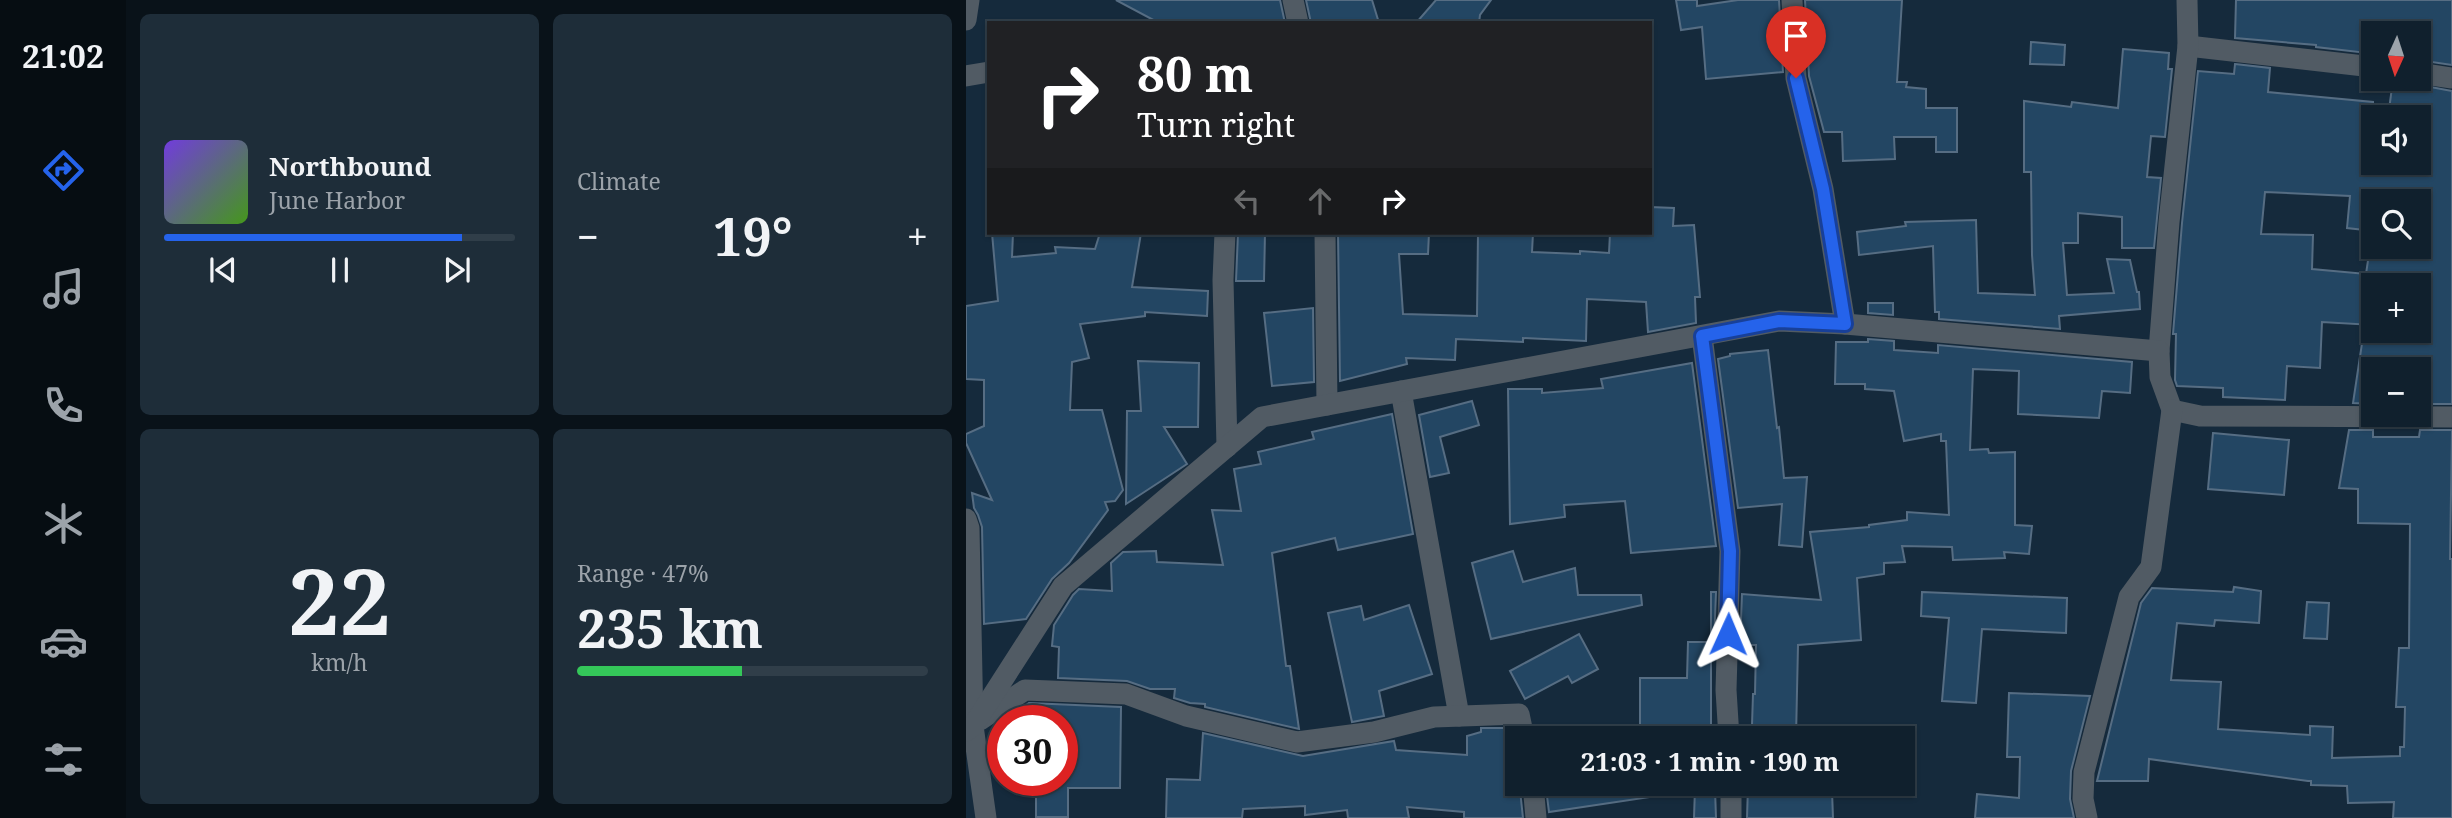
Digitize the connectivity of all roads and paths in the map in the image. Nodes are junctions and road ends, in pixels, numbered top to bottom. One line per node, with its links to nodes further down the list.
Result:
1 (969, 0): 5 (street)
2 (1293, 0): 6 (street)
3 (1791, 0): 15 (street)
4 (2187, 0): 7 (street)
5 (966, 20)
6 (1297, 21)
7 (2188, 47): 8 (street); 17 (street)
8 (2361, 66)
9 (987, 72): 11 (street)
10 (2431, 75): 12 (street)
11 (966, 76)
12 (2452, 78)
13 (1225, 235): 22 (street)
14 (1325, 235): 19 (street)
15 (1845, 324): 16 (street); 17 (street)
16 (1702, 336): 18 (street); 26 (street)
17 (2160, 351): 20 (street)
18 (1401, 391): 19 (street); 24 (street)
19 (1327, 405): 22 (street)
20 (2172, 410): 21 (street); 33 (street)
21 (2452, 417)
22 (1227, 447): 27 (street)
23 (966, 519): 27 (street)
24 (1459, 716): 25 (street); 27 (street)
25 (1522, 726)
26 (1728, 726)
27 (969, 728): 30 (street)
28 (1533, 796): 31 (street)
29 (1731, 796): 32 (street)
30 (986, 818)
31 (1536, 818)
32 (1731, 818)
33 (2087, 818)

